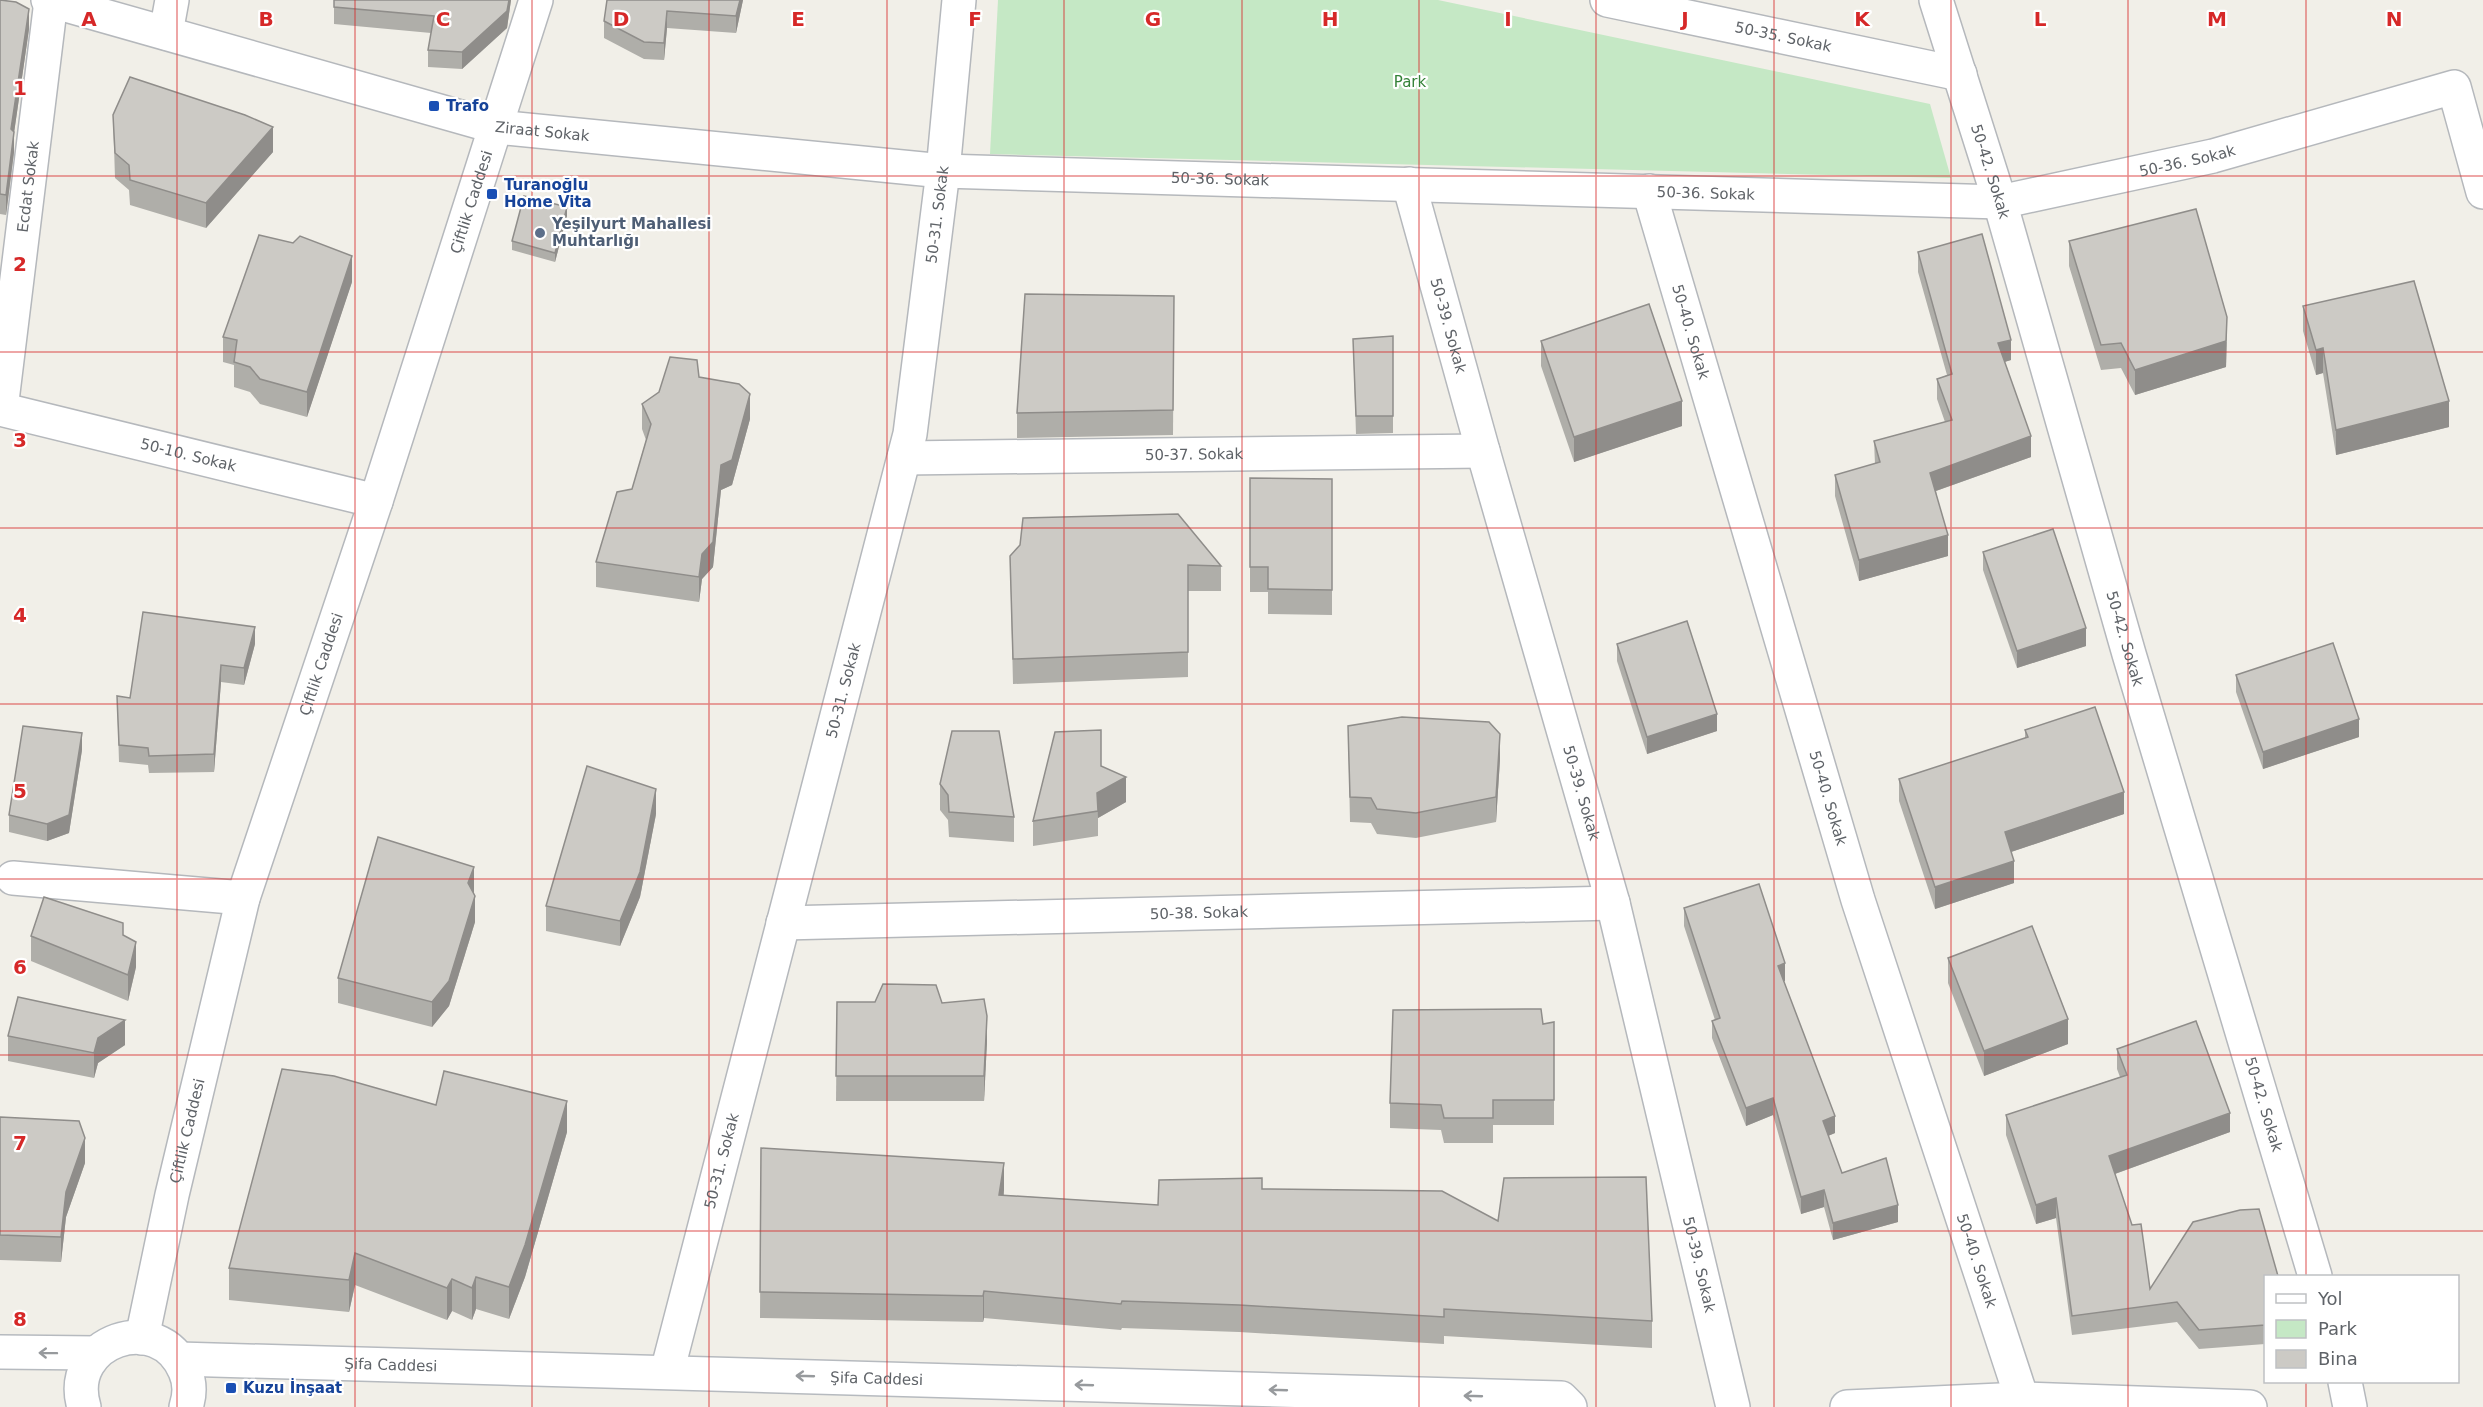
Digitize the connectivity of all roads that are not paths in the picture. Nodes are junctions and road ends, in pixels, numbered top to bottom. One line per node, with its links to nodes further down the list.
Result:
1 (172, 0): 7 (street)
2 (536, 0): 9 (street, Çiftlik Caddesi)
3 (959, 0): 10 (street, 50-31. Sokak)
4 (1606, 0): 8 (street, 50-35. Sokak)
5 (1936, 0): 8 (street, 50-42. Sokak)
6 (50, 1): 7 (street, Ziraat Sokak); 15 (street, Ecdat Sokak)
7 (166, 33): 9 (street, Ziraat Sokak)
8 (1960, 74): 14 (street, 50-42. Sokak)
9 (496, 127): 10 (street, Ziraat Sokak); 18 (street, Çiftlik Caddesi)
10 (943, 171): 11 (street, 50-36. Sokak); 17 (street, 50-31. Sokak)
11 (1409, 184): 12 (street, 50-36. Sokak); 16 (street, 50-39. Sokak)
12 (1649, 191): 14 (street, 50-36. Sokak); 30 (street, 50-40. Sokak)
13 (2483, 192): 14 (street, 50-36. Sokak)
14 (2000, 202): 23 (street, 50-42. Sokak)
15 (0, 409): 18 (street, 50-10. Sokak)
16 (1483, 452): 17 (street, 50-37. Sokak); 21 (street, 50-39. Sokak)
17 (904, 458): 22 (street, 50-31. Sokak)
18 (376, 501): 20 (street, Çiftlik Caddesi)
19 (13, 878): 20 (street)
20 (243, 898): 24 (street, Çiftlik Caddesi)
21 (1613, 903): 22 (street, 50-38. Sokak); 34 (street, 50-39. Sokak)
22 (783, 923): 28 (street, 50-31. Sokak)
23 (2315, 1275)
24 (141, 1338): 26 (street); 27 (street)
25 (0, 1352): 26 (street, one-way to 25)
26 (96, 1353): 31 (street)
27 (179, 1359): 28 (street, Şifa Caddesi); 32 (street)
28 (666, 1372): 33 (street, Şifa Caddesi, one-way to 28)
29 (2345, 1383): 37 (street)
30 (2022, 1399): 35 (street); 36 (street)
31 (84, 1407)
32 (186, 1407)
33 (1570, 1407)
34 (1733, 1407)
35 (1847, 1407)
36 (2250, 1407)
37 (2350, 1407)

